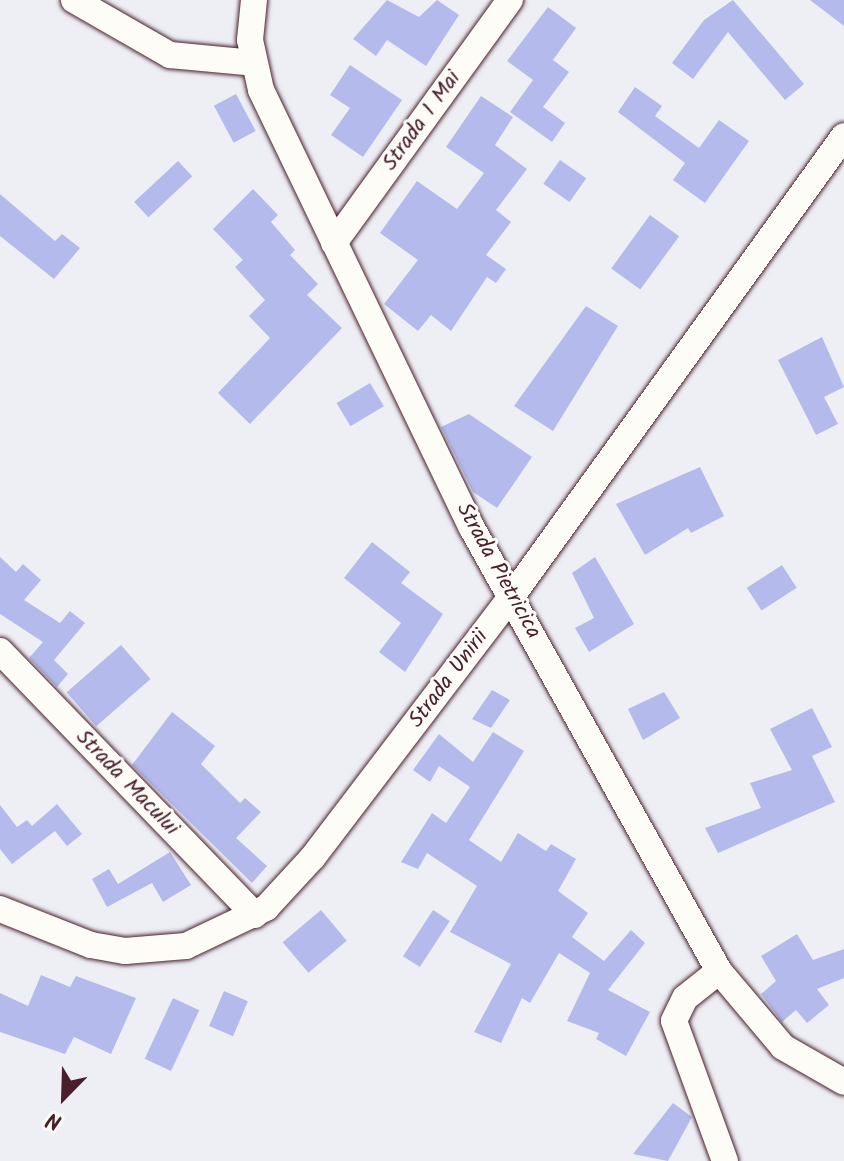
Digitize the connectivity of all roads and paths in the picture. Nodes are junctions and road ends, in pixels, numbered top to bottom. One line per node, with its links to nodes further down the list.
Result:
1 (74, 0): 4 (street)
2 (254, 0): 4 (street, Strada Pietricica)
3 (510, 0): 6 (street, Strada 1 Mai)
4 (254, 63): 6 (street, Strada Pietricica)
5 (844, 136): 7 (street, Strada Unirii)
6 (334, 243): 7 (street, Strada Pietricica)
7 (512, 596): 10 (street, Strada Unirii); 11 (street, Strada Pietricica)
8 (0, 651): 10 (street, Strada Macului)
9 (0, 909): 10 (street, Strada Unirii)
10 (255, 915)
11 (719, 971): 12 (street, Strada Pietricica); 13 (street)
12 (844, 1082)
13 (725, 1161)

